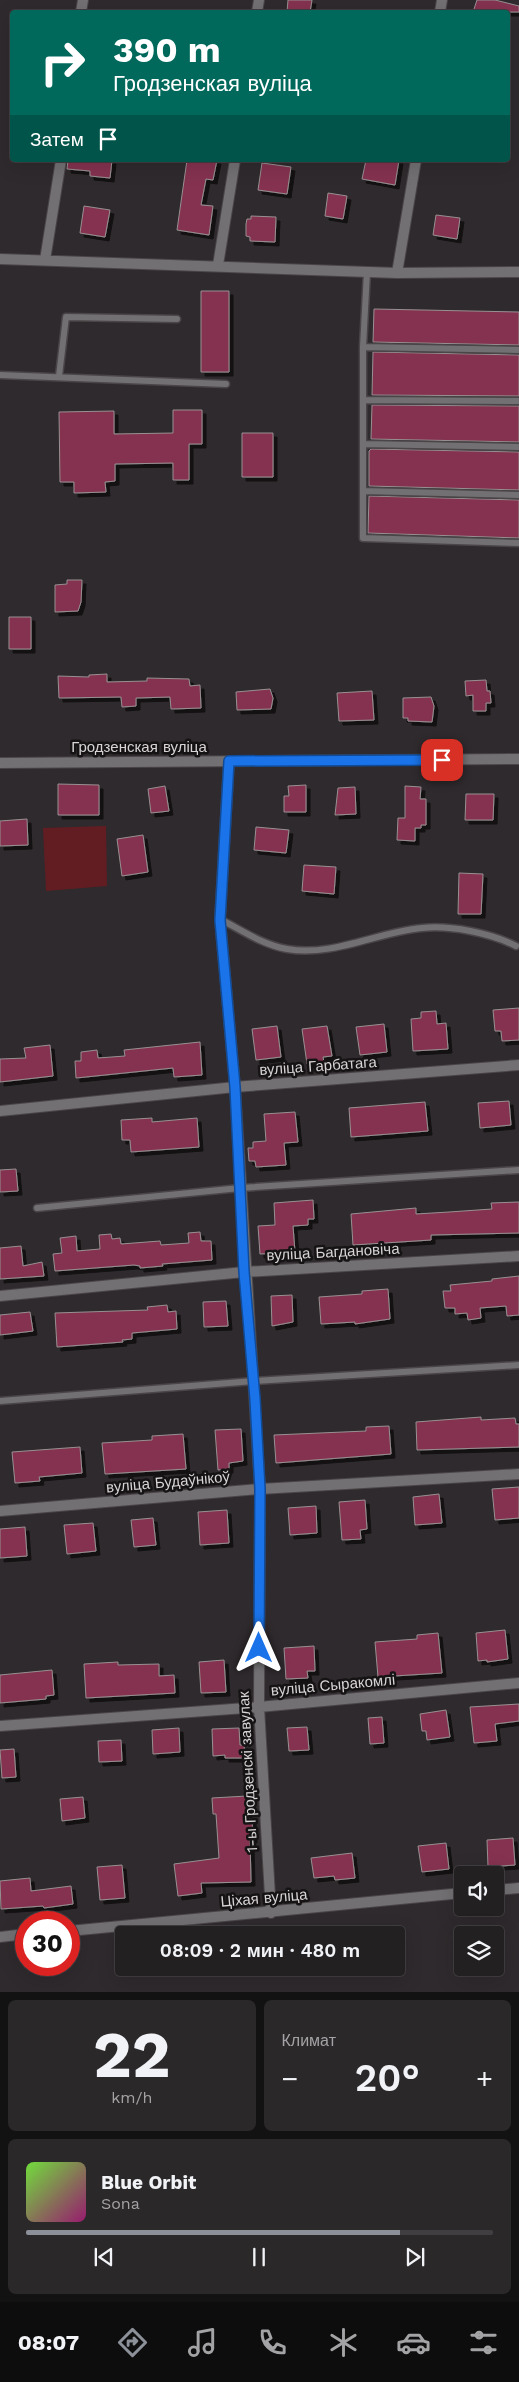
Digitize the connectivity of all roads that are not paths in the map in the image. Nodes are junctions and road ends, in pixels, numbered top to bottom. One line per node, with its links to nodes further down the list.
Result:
1 (61, 162): 5 (street)
2 (235, 162): 6 (street)
3 (416, 162): 9 (street)
4 (0, 259): 5 (street)
5 (44, 260): 6 (street)
6 (218, 265): 7 (street)
7 (367, 272): 9 (street); 11 (lane)
8 (519, 272): 9 (street)
9 (397, 273)
10 (177, 319): 14 (lane)
11 (363, 347): 12 (lane); 16 (lane)
12 (519, 350)
13 (0, 374): 14 (lane)
14 (59, 376): 15 (lane)
15 (226, 384)
16 (363, 400): 17 (lane); 18 (lane)
17 (519, 401)
18 (363, 444): 19 (lane); 20 (lane)
19 (519, 447)
20 (363, 491): 21 (lane); 22 (lane)
21 (519, 495)
22 (519, 543)
23 (519, 759): 24 (street, Гродзенская вуліца)
24 (229, 761): 25 (street, Гродзенская вуліца); 26 (street, 1-ы Гродзенскі завулак)
25 (0, 763)
26 (220, 920): 27 (lane); 29 (street, 1-ы Гродзенскі завулак)
27 (516, 946)
28 (519, 1065): 29 (street, вуліца Гарбатага)
29 (235, 1087): 30 (street, вуліца Гарбатага); 32 (street, 1-ы Гродзенскі завулак)
30 (0, 1111)
31 (519, 1170): 32 (lane)
32 (240, 1188): 33 (lane); 35 (street, 1-ы Гродзенскі завулак)
33 (37, 1208)
34 (519, 1256): 35 (street, вуліца Багдановіча)
35 (244, 1272): 36 (street, вуліца Багдановіча); 38 (street, 1-ы Гродзенскі завулак)
36 (0, 1296)
37 (519, 1365): 38 (lane)
38 (254, 1381): 39 (lane); 41 (street, 1-ы Гродзенскі завулак)
39 (0, 1401)
40 (519, 1474): 41 (street, вуліца Будаўнікоў)
41 (260, 1489): 42 (street, вуліца Будаўнікоў); 44 (street, 1-ы Гродзенскі завулак)
42 (0, 1511)
43 (519, 1683): 44 (street, вуліца Сыракомлі)
44 (259, 1707): 45 (street, вуліца Сыракомлі); 49 (street, 1-ы Гродзенскі завулак)
45 (0, 1726)
46 (519, 1888): 47 (street)
47 (504, 1889)
48 (454, 1894): 49 (street, Ціхая вуліца)
49 (271, 1913): 50 (street, Ціхая вуліца)
50 (80, 1929)
51 (15, 1935): 52 (street)
52 (0, 1937)

